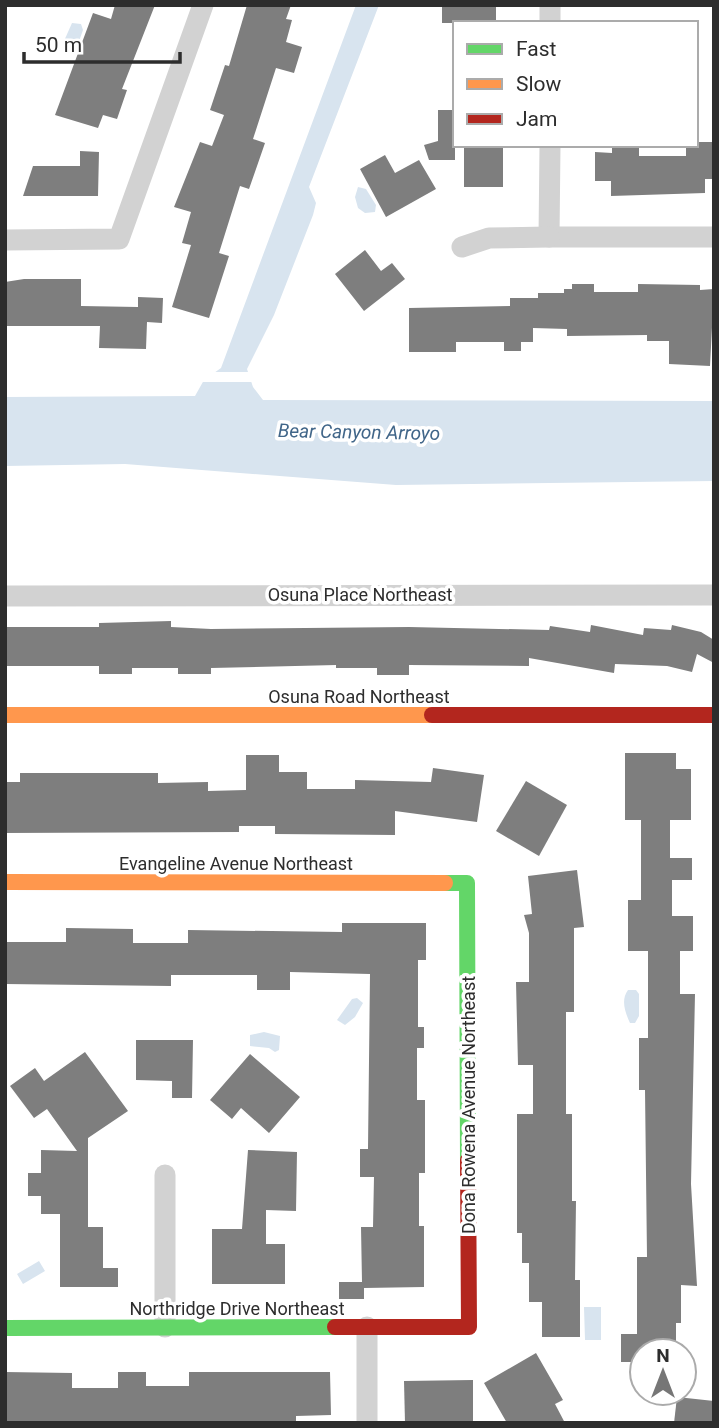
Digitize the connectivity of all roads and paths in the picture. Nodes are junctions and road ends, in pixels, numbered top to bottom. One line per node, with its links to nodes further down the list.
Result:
1 (203, 5): 5 (street)
2 (550, 147): 3 (street)
3 (550, 237): 4 (street); 6 (street)
4 (714, 237)
5 (5, 240)
6 (463, 247)
7 (714, 595): 8 (street, Osuna Place Northeast)
8 (5, 596)
9 (5, 715): 10 (street, Osuna Road Northeast)
10 (714, 715)
11 (5, 882): 12 (street, Evangeline Avenue Northeast)
12 (467, 883): 14 (street, Dona Rowena Avenue Northeast)
13 (164, 1175): 16 (street)
14 (469, 1327): 17 (street, Northridge Drive Northeast)
15 (5, 1328): 16 (street, Northridge Drive Northeast)
16 (165, 1328): 17 (street, Northridge Drive Northeast)
17 (367, 1328): 18 (street)
18 (367, 1423)

